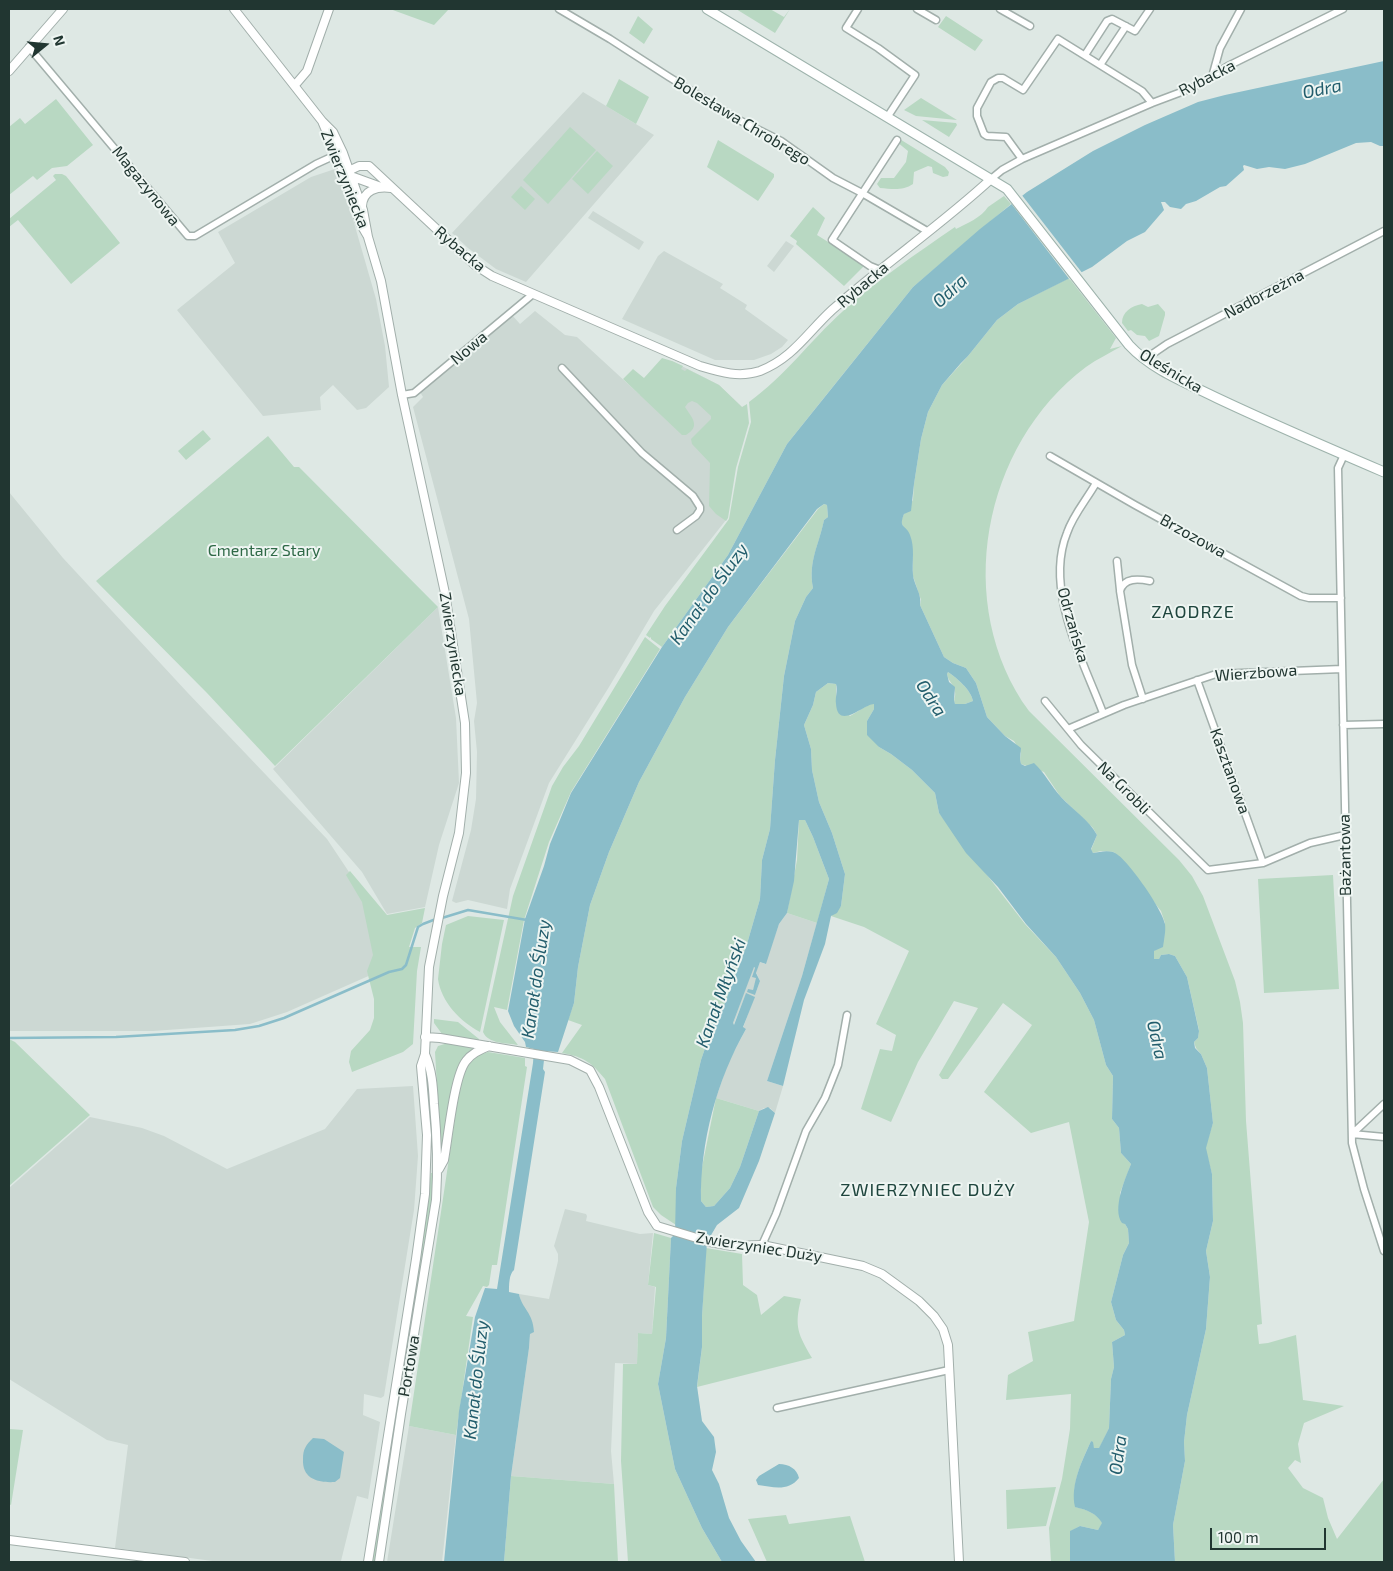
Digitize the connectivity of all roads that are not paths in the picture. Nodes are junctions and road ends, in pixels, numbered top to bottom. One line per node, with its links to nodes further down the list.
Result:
1 (63, 9): 15 (street)
2 (234, 9): 20 (street, Zwierzyniecka)
3 (329, 9): 20 (street)
4 (559, 9): 32 (street, Bolesława Chrobrego)
5 (708, 9): 22 (main road)
6 (858, 9): 22 (street)
7 (917, 9): 12 (street)
8 (1000, 9): 13 (street)
9 (1150, 9): 14 (street)
10 (1241, 9): 19 (street)
11 (1343, 9): 19 (street, Rybacka)
12 (936, 20)
13 (1030, 26)
14 (1126, 26): 16 (street); 17 (street)
15 (29, 46): 18 (street); 26 (street, Magazynowa)
16 (1085, 55): 17 (street); 24 (street)
17 (1100, 65): 21 (street)
18 (9, 71)
19 (1212, 77): 21 (street, Rybacka)
20 (295, 85): 26 (street, Zwierzyniecka)
21 (1152, 103): 27 (street, Rybacka)
22 (888, 116): 29 (main road)
23 (977, 136): 24 (street)
24 (986, 136): 27 (street)
25 (897, 140): 32 (street)
26 (340, 153): 28 (street, Zwierzyniecka)
27 (1022, 160): 29 (street, Rybacka)
28 (348, 173): 30 (street); 31 (street, Rybacka); 33 (street, Zwierzyniecka); 36 (street, Zwierzyniecka)
29 (992, 178): 34 (street, Rybacka); 39 (main road, Oleśnicka)
30 (381, 187): 31 (street); 33 (street)
31 (391, 188): 38 (street, Rybacka)
32 (862, 193): 34 (street, Bolesława Chrobrego); 37 (street)
33 (362, 206): 36 (street, Zwierzyniecka)
34 (927, 231): 37 (street, Rybacka)
35 (1384, 232): 39 (street, Nadbrzeżna)
36 (368, 237): 41 (street, Zwierzyniecka)
37 (880, 270): 38 (street, Rybacka)
38 (533, 294): 41 (street, Nowa)
39 (1145, 360): 42 (main road, Oleśnicka)
40 (562, 368): 46 (street)
41 (402, 395): 62 (street, Zwierzyniecka)
42 (1344, 455): 44 (main road, Oleśnicka); 50 (street, Bażantowa)
43 (1050, 456): 45 (street, Brzozowa)
44 (1384, 472)
45 (1096, 483): 50 (street, Brzozowa); 55 (street, Odrzańska)
46 (677, 530)
47 (1116, 561): 49 (street)
48 (1150, 581): 49 (street)
49 (1120, 591): 53 (street)
50 (1341, 598): 51 (street, Bażantowa)
51 (1342, 669): 52 (street, Wierzbowa); 57 (street, Bażantowa)
52 (1197, 680): 53 (street, Wierzbowa); 60 (street, Kasztanowa)
53 (1143, 699): 55 (street, Wierzbowa)
54 (1045, 701): 58 (street, Na Grobli)
55 (1103, 713): 58 (street, Wierzbowa)
56 (1384, 724): 57 (street)
57 (1343, 725): 59 (street, Bażantowa)
58 (1068, 728): 60 (street, Na Grobli)
59 (1345, 835): 60 (street); 66 (street, Bażantowa)
60 (1263, 863)
61 (847, 1015): 70 (street)
62 (425, 1038): 63 (street, Zwierzyniec Duży); 64 (street, Zwierzyniecka)
63 (488, 1046): 69 (street); 70 (street, Zwierzyniec Duży)
64 (426, 1054): 68 (street, Portowa); 69 (street, Portowa)
65 (1384, 1104): 66 (street)
66 (1352, 1134): 67 (street); 71 (street, Bażantowa)
67 (1384, 1137)
68 (427, 1169): 69 (street); 76 (street, Portowa)
69 (438, 1169): 77 (street, Portowa)
70 (762, 1246): 72 (street, Zwierzyniec Duży)
71 (1384, 1251)
72 (949, 1370): 73 (street); 78 (street, Zwierzyniec Duży)
73 (777, 1408)
74 (9, 1540): 75 (street)
75 (185, 1562)
76 (368, 1562)
77 (379, 1562)
78 (959, 1562)

